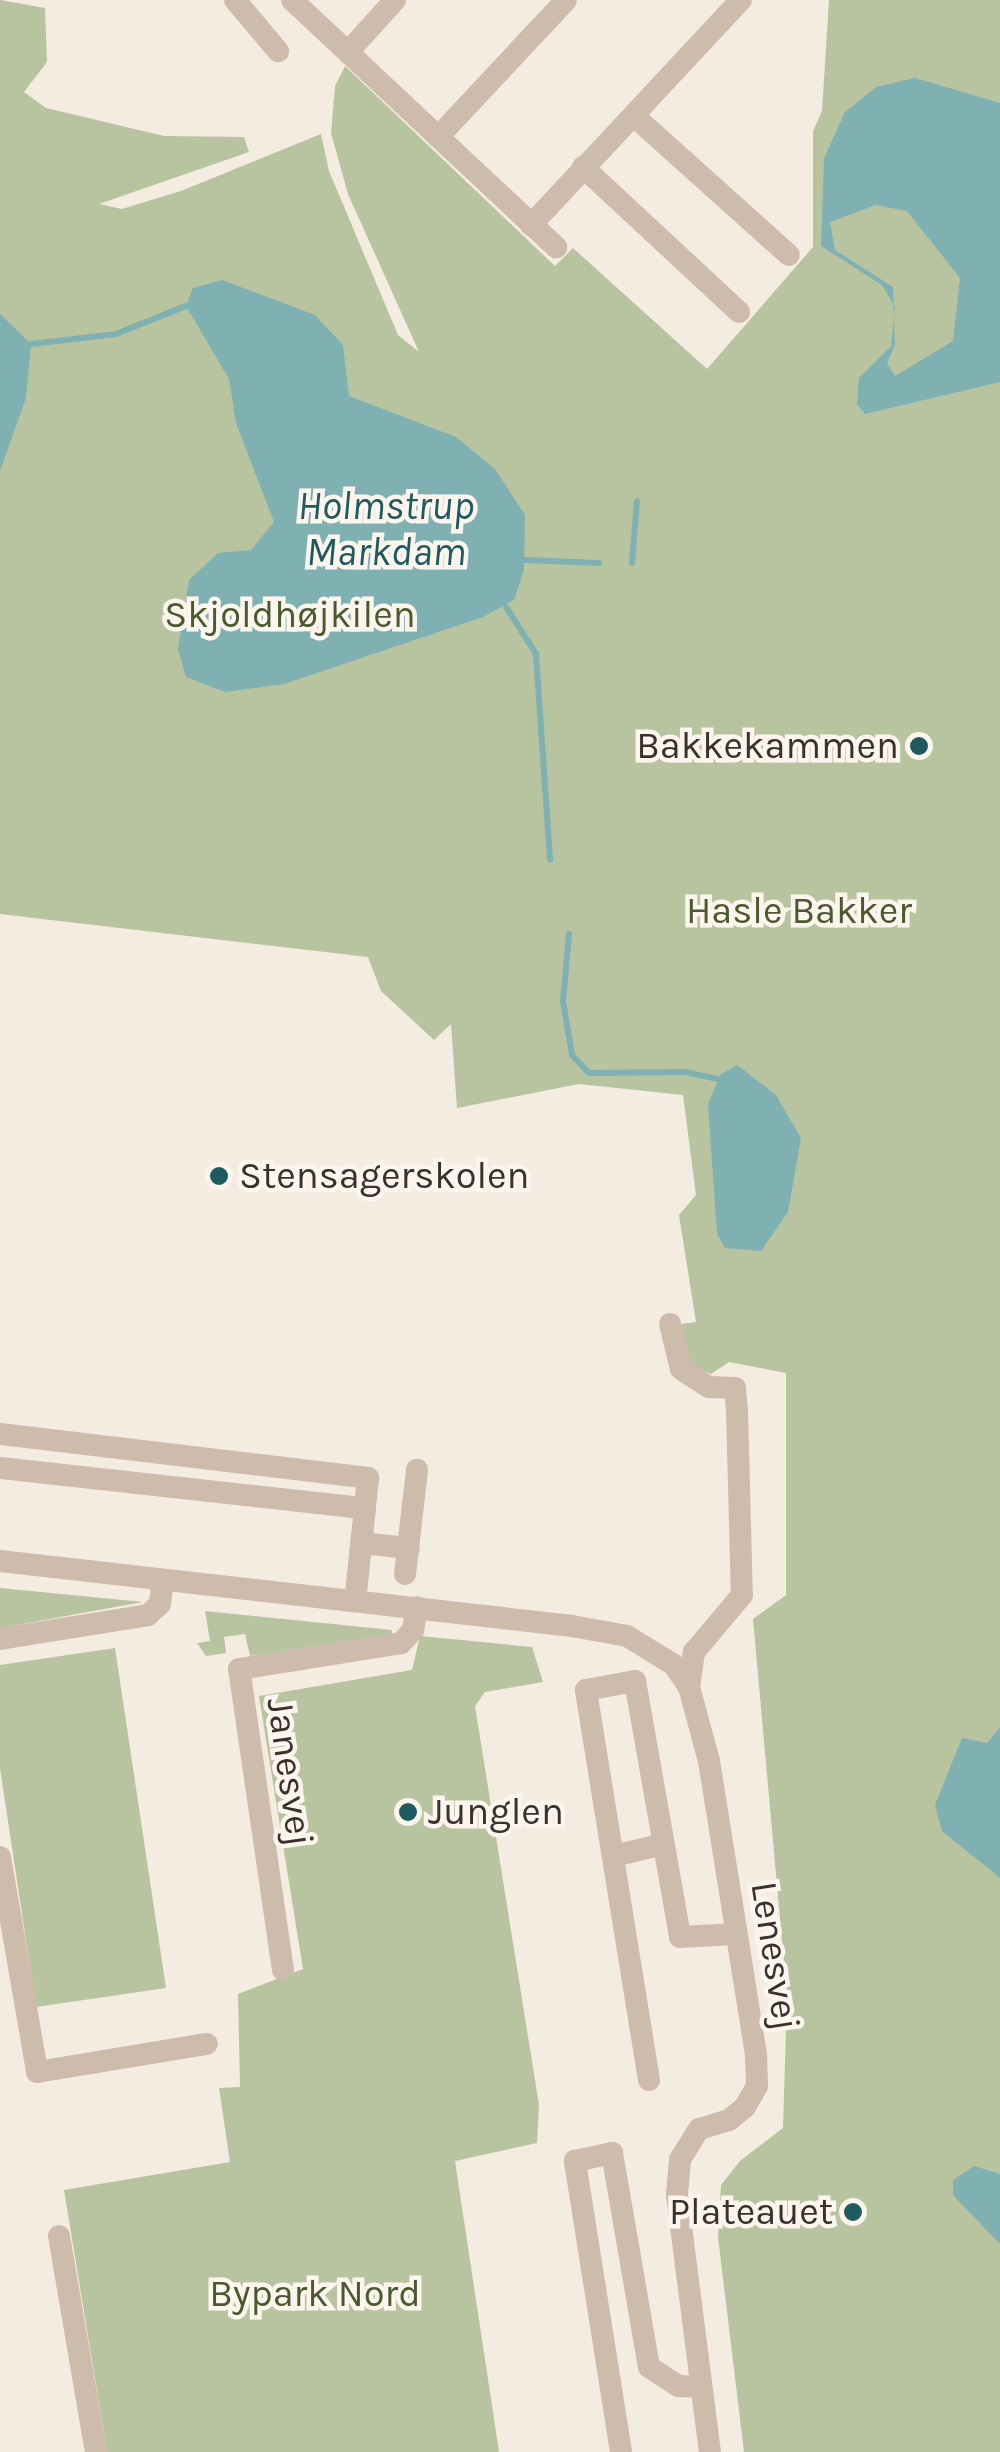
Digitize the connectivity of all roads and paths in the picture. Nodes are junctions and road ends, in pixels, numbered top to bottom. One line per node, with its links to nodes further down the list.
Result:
1 (235, 0): 6 (street)
2 (292, 0): 7 (street)
3 (395, 0): 7 (street)
4 (566, 0): 9 (street)
5 (741, 0): 8 (street)
6 (278, 51)
7 (348, 52): 9 (street)
8 (634, 116): 10 (street); 13 (street)
9 (438, 137): 11 (street)
10 (583, 167): 11 (street); 14 (street)
11 (531, 225): 12 (street)
12 (556, 247)
13 (789, 255)
14 (739, 312)
15 (670, 1324): 28 (street)
16 (0, 1434): 19 (street)
17 (0, 1468): 19 (street)
18 (417, 1470): 21 (street)
19 (365, 1508): 20 (street)
20 (361, 1543): 21 (street); 25 (street)
21 (409, 1548): 23 (street)
22 (0, 1561): 24 (street)
23 (406, 1574)
24 (163, 1580): 25 (street); 27 (street)
25 (355, 1601): 26 (street)
26 (416, 1608): 28 (street, Lenesvej); 33 (street, Janesvej)
27 (0, 1639)
28 (689, 1687): 32 (street, Lenesvej)
29 (660, 1846): 30 (street); 30 (street); 32 (street)
30 (613, 1856): 35 (street)
31 (0, 1857): 34 (street)
32 (736, 1934): 39 (street, Lenesvej)
33 (283, 1970)
34 (207, 2044)
35 (649, 2080)
36 (59, 2236): 40 (street)
37 (641, 2326): 38 (street); 38 (street); 39 (street)
38 (602, 2332): 41 (street)
39 (701, 2387): 42 (street, Lenesvej)
40 (96, 2452)
41 (621, 2452)
42 (710, 2452)

